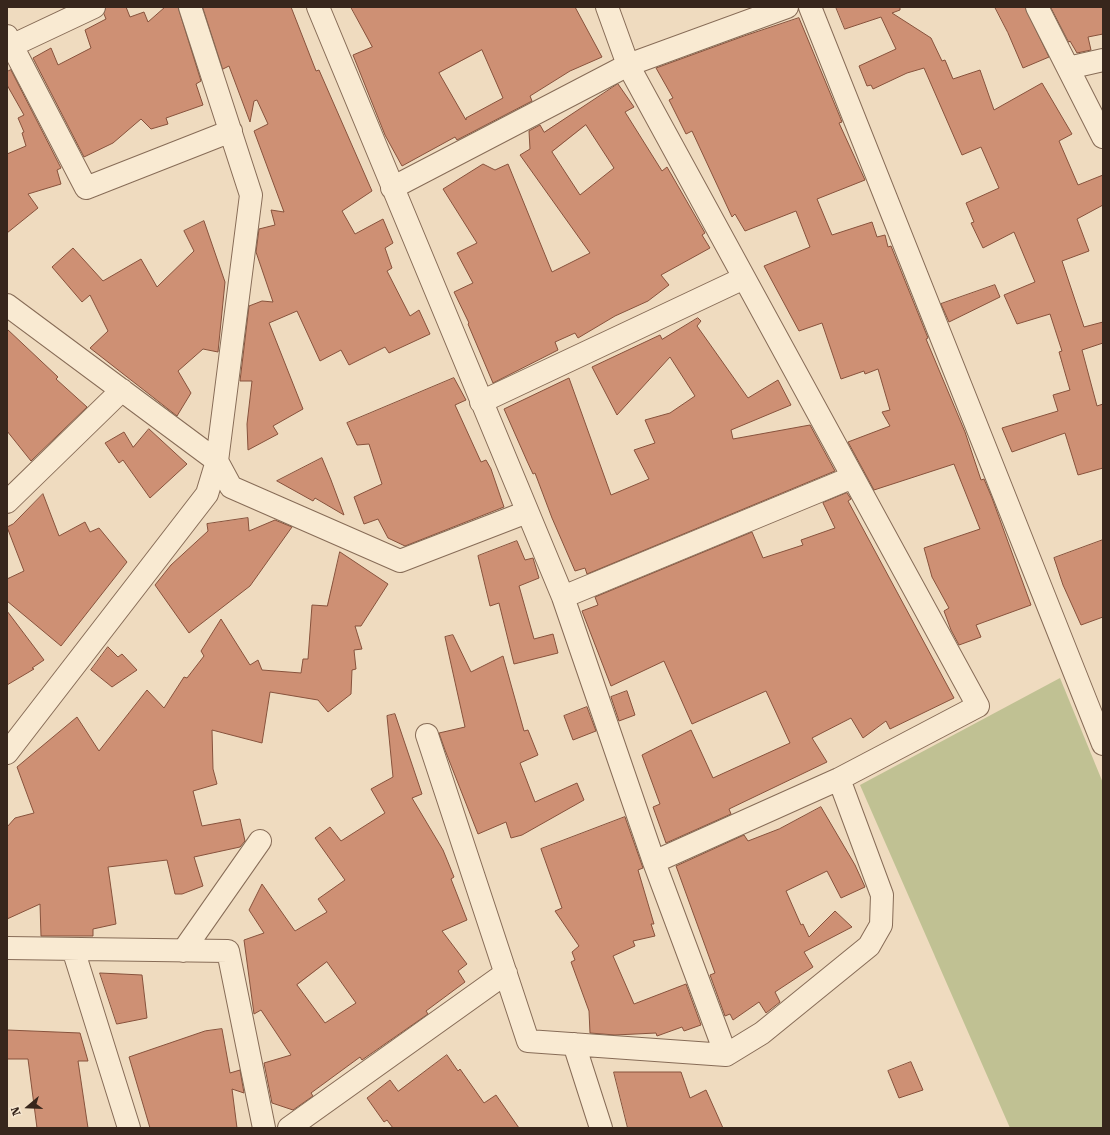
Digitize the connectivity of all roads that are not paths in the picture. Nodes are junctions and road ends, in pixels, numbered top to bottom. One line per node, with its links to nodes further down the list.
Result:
1 (94, 7): 8 (street)
2 (190, 7): 12 (street)
3 (318, 7): 14 (street)
4 (607, 7): 10 (street)
5 (787, 7): 10 (street)
6 (810, 7): 25 (street)
7 (1037, 7): 11 (street)
8 (8, 44): 12 (street)
9 (1103, 60): 11 (street)
10 (628, 65): 14 (street); 15 (street)
11 (1068, 68): 13 (street)
12 (231, 131): 19 (street)
13 (1103, 137)
14 (392, 188): 18 (street)
15 (744, 278): 18 (street); 20 (street)
16 (7, 305): 17 (street)
17 (122, 390): 19 (street); 21 (street)
18 (482, 402): 22 (street)
19 (217, 461): 22 (street); 26 (street)
20 (853, 476): 23 (street); 27 (street)
21 (7, 502)
22 (528, 512): 23 (street)
23 (563, 597): 29 (street)
24 (427, 734): 33 (street)
25 (1103, 744)
26 (7, 753)
27 (839, 779): 29 (street); 35 (street)
28 (260, 841): 32 (street)
29 (654, 862): 35 (street)
30 (7, 948): 31 (street)
31 (73, 949): 32 (street); 36 (street)
32 (183, 951): 37 (street)
33 (506, 974): 34 (street); 38 (street)
34 (574, 1044): 35 (street); 39 (street)
35 (726, 1055)
36 (129, 1128)
37 (264, 1128)
38 (289, 1128)
39 (600, 1128)

